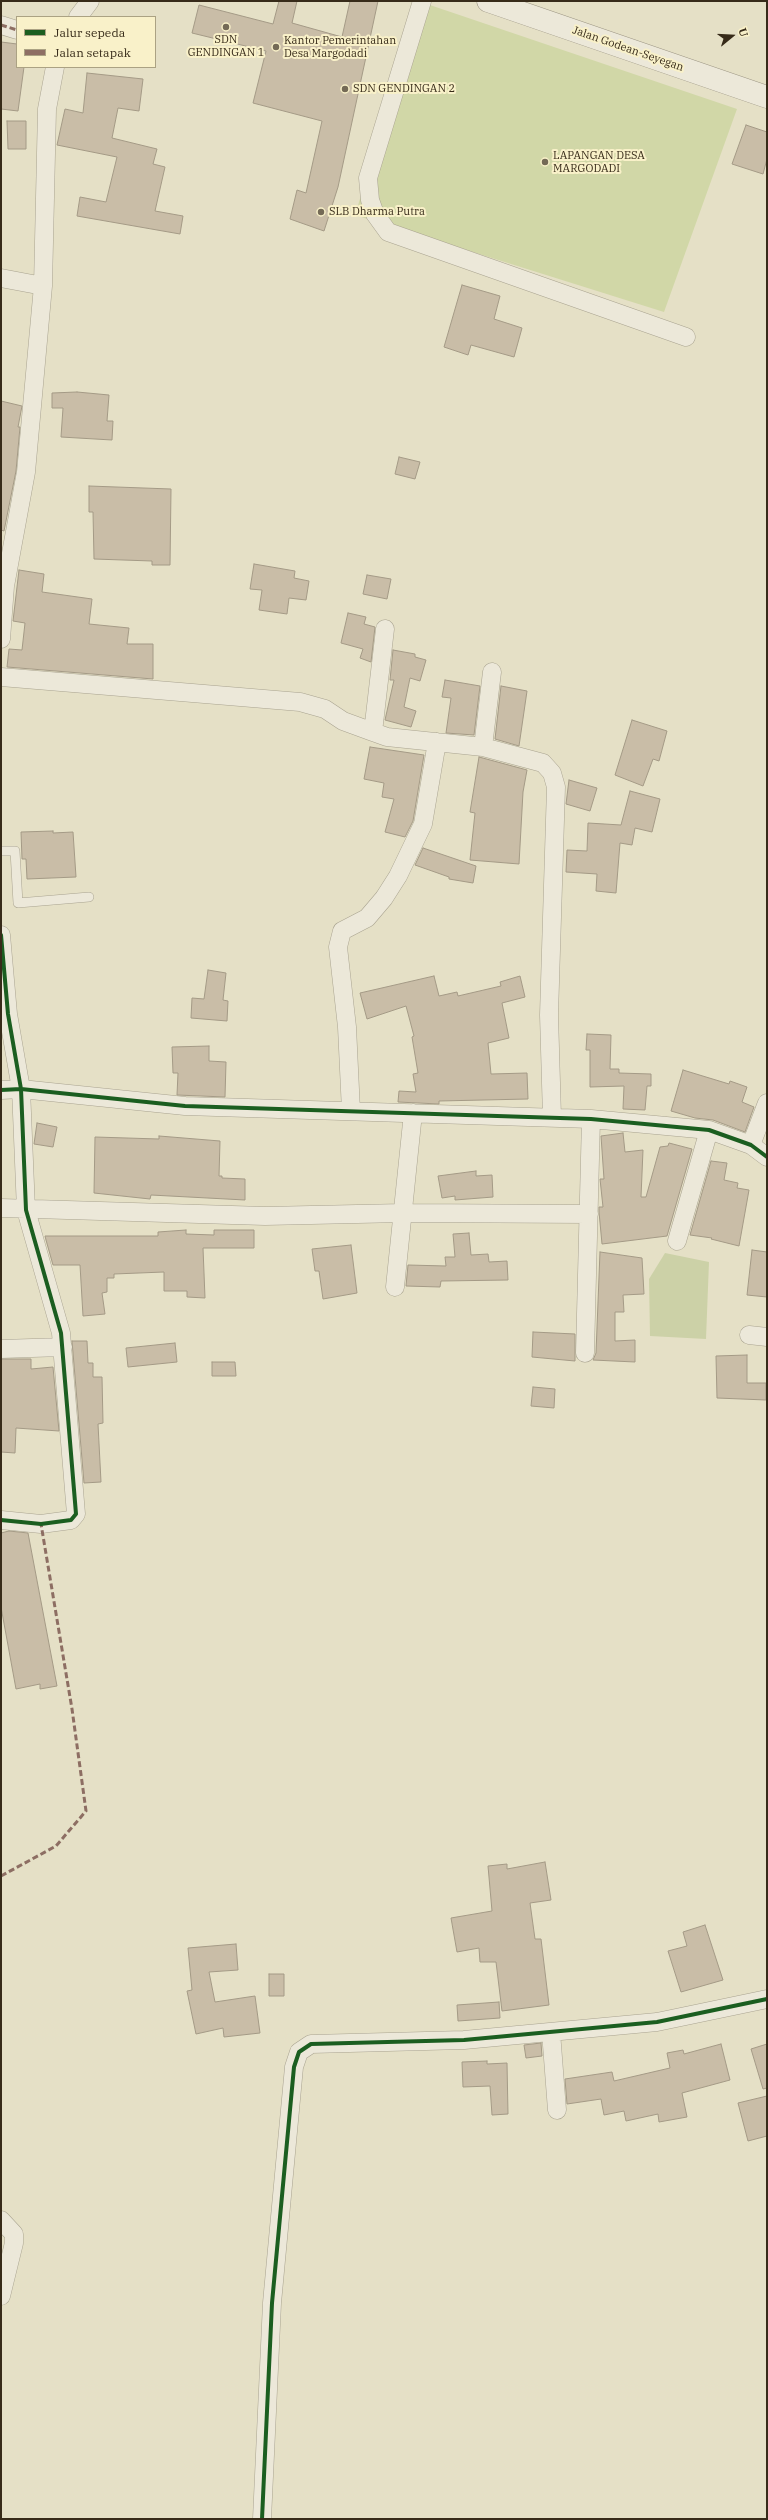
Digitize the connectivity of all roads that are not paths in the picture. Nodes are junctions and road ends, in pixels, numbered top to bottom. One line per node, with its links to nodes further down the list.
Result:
1 (90, 1): 4 (street)
2 (422, 1): 11 (street)
3 (488, 1): 8 (main road, Jalan Godean-Seyegan)
4 (79, 16)
5 (1, 25): 6 (street)
6 (16, 30)
7 (55, 68): 10 (street)
8 (767, 97)
9 (1, 278): 10 (street)
10 (43, 286): 12 (street)
11 (686, 337)
12 (6, 555): 14 (street)
13 (386, 629): 17 (street)
14 (1, 639)
15 (492, 672): 19 (street)
16 (1, 677): 17 (street)
17 (373, 732): 18 (street)
18 (437, 742): 19 (street); 27 (street)
19 (483, 747): 29 (street)
20 (1, 851): 21 (lane)
21 (89, 897)
22 (1, 936): 23 (street)
23 (4, 1014): 24 (street)
24 (22, 1089): 25 (street); 27 (street); 35 (street)
25 (1, 1090)
26 (767, 1103): 32 (street)
27 (351, 1111): 28 (street)
28 (413, 1113): 29 (street); 36 (street)
29 (552, 1117): 30 (street)
30 (592, 1119): 31 (street); 37 (street)
31 (709, 1130): 32 (street); 38 (street)
32 (751, 1145): 33 (street)
33 (767, 1157)
34 (1, 1208): 35 (street)
35 (26, 1210): 36 (street); 42 (street)
36 (403, 1213): 37 (street); 39 (street)
37 (589, 1214): 44 (street)
38 (677, 1241)
39 (395, 1287)
40 (749, 1335): 41 (street)
41 (767, 1337)
42 (62, 1340): 43 (street); 45 (street)
43 (1, 1349)
44 (585, 1353)
45 (1, 1520)
46 (767, 1999): 47 (street)
47 (552, 2032): 48 (street); 51 (street)
48 (557, 2110)
49 (1, 2220): 50 (street)
50 (1, 2296)
51 (262, 2519)

